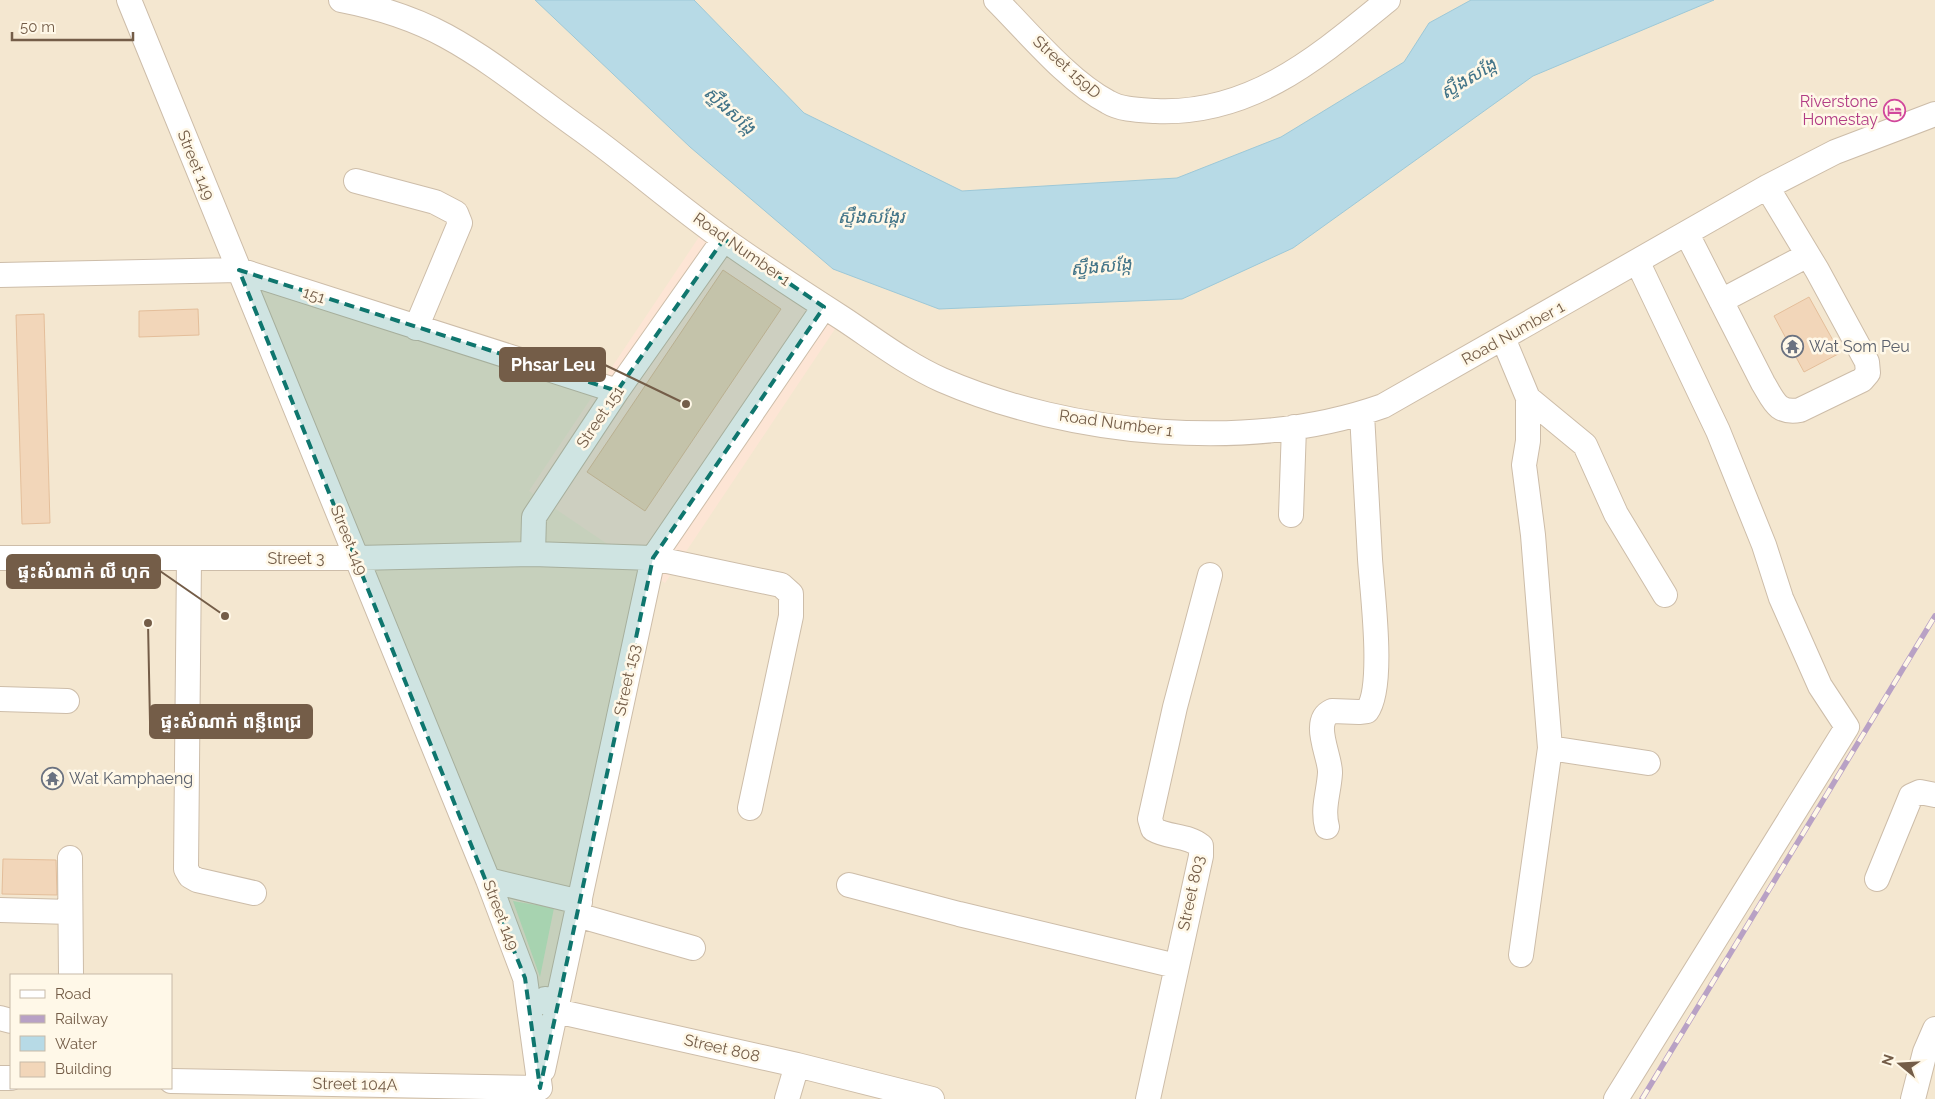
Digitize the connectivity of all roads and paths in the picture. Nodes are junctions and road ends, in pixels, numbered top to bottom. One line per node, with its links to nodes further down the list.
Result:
1 (129, 0): 12 (street, Street 149)
2 (341, 0): 9 (street, Road Number 1)
3 (996, 0): 4 (street, Street 159D)
4 (1388, 0)
5 (1935, 114): 7 (street, Road Number 1)
6 (356, 181): 16 (street)
7 (1767, 187): 8 (street, Road Number 1); 10 (street)
8 (1687, 234): 11 (street, Road Number 1); 14 (street)
9 (724, 239): 15 (street, Road Number 1); 18 (street, Street 151)
10 (1808, 255): 14 (street); 14 (street)
11 (1638, 263): 17 (street, Road Number 1); 58 (street)
12 (239, 270): 13 (street, 151); 16 (street, 151); 26 (street, Street 149)
13 (0, 275)
14 (1721, 301)
15 (824, 307): 21 (street, Road Number 1); 27 (street, Street 153)
16 (416, 328): 18 (street, 151)
17 (1503, 338): 19 (street); 20 (street, Road Number 1)
18 (618, 391): 23 (street, Street 151)
19 (1528, 398): 29 (street); 32 (street)
20 (1362, 414): 21 (street, Road Number 1); 36 (street)
21 (1294, 427): 22 (street)
22 (1291, 515)
23 (533, 554): 26 (street, Street 3); 27 (street, Street 3)
24 (0, 558): 25 (street, Street 3)
25 (189, 558): 26 (street, Street 3); 41 (street)
26 (357, 558): 39 (street, Street 149)
27 (653, 558): 35 (street, Street 3); 42 (street, Street 153)
28 (1210, 575): 47 (street, Street 803)
29 (1665, 595)
30 (0, 699): 31 (street)
31 (67, 701)
32 (1550, 748): 33 (street); 46 (street)
33 (1648, 763)
34 (1935, 795): 38 (street)
35 (750, 808)
36 (1328, 827)
37 (70, 858): 44 (street)
38 (1877, 879)
39 (488, 880): 42 (street); 49 (street, Street 149)
40 (849, 885): 47 (street)
41 (254, 892)
42 (579, 908): 45 (street); 50 (street, Street 153)
43 (0, 910): 44 (street)
44 (70, 912): 48 (street)
45 (693, 948)
46 (1521, 955)
47 (1176, 966): 57 (street, Street 803)
48 (71, 974)
49 (525, 978): 50 (street); 54 (street, Street 149)
50 (556, 1011): 52 (street, Street 808); 54 (street, Street 153)
51 (1935, 1029): 59 (street)
52 (797, 1065): 55 (street); 56 (street, Street 808)
53 (172, 1081): 54 (street, Street 104A)
54 (538, 1093)
55 (788, 1099)
56 (932, 1099)
57 (1148, 1099)
58 (1616, 1099)
59 (1913, 1099)

